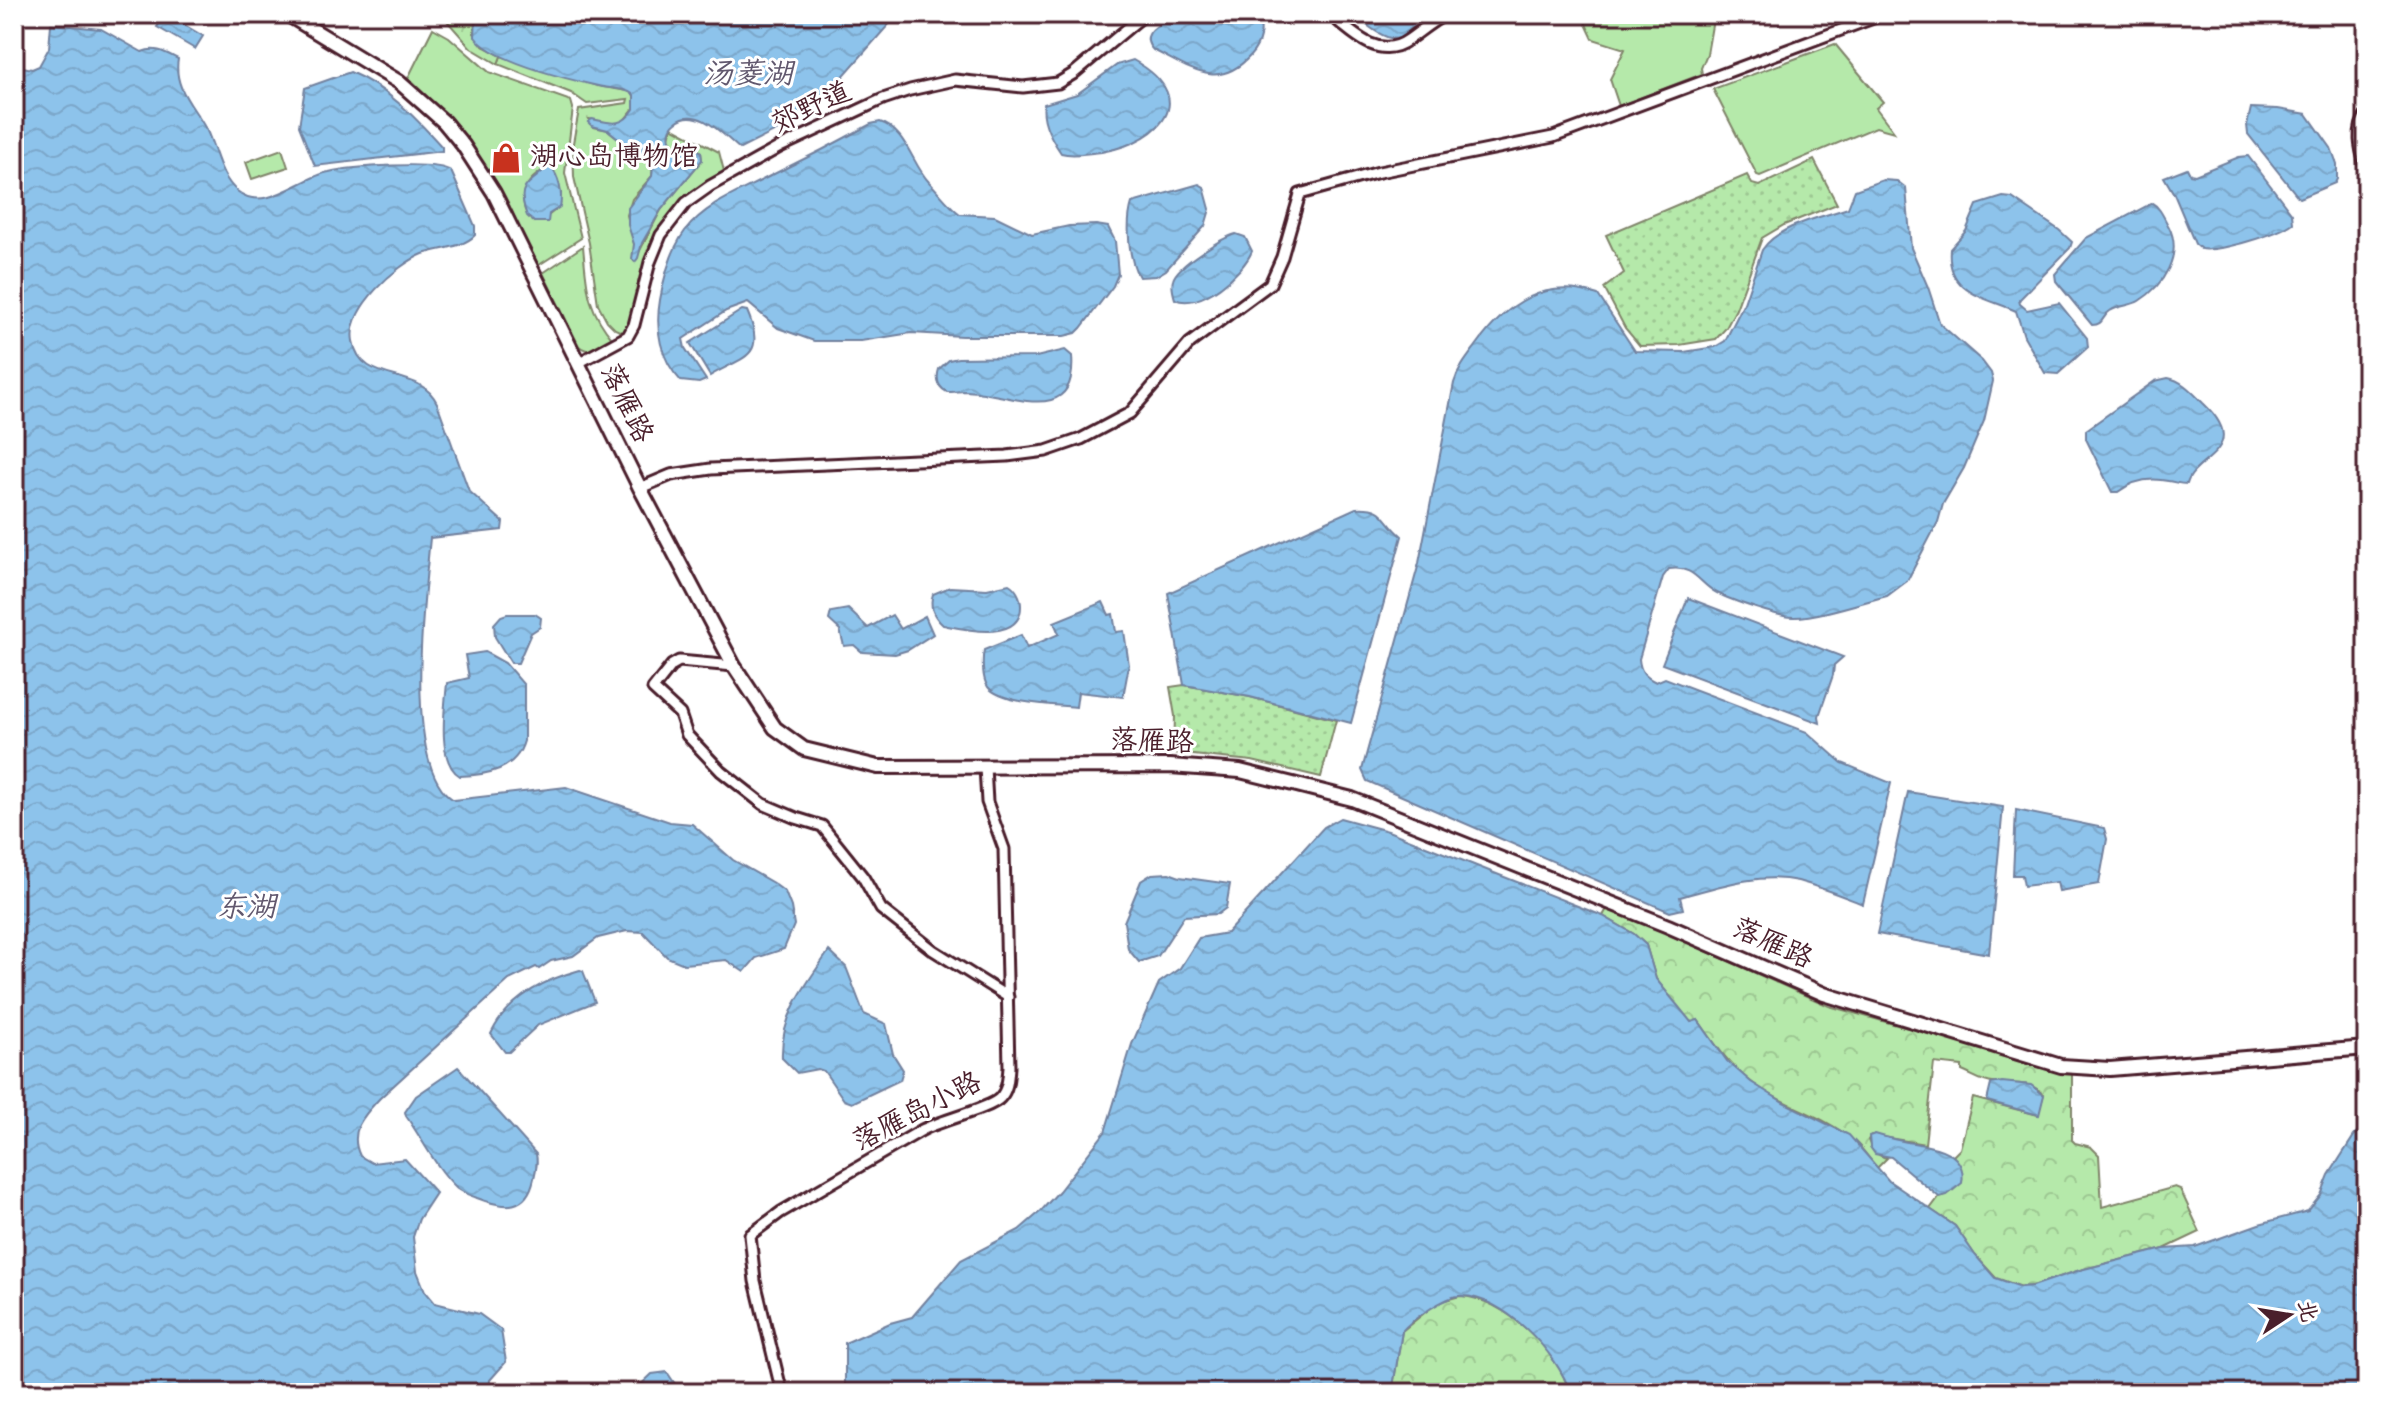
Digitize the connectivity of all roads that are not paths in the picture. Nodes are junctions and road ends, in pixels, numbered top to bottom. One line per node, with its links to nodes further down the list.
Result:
1 (287, 14): 9 (street, 落雁路)
2 (1145, 14): 9 (street, 郊野道)
3 (1330, 14): 4 (street)
4 (1446, 14)
5 (1884, 14): 11 (street)
6 (2367, 114): 7 (street)
7 (2367, 172)
8 (2367, 349): 10 (street)
9 (578, 363): 11 (street, 落雁路)
10 (2367, 402)
11 (640, 488): 12 (street, 落雁路)
12 (734, 666): 13 (street, 落雁路); 14 (street)
13 (985, 767): 14 (street, 落雁岛小路); 15 (street, 落雁路)
14 (1008, 997): 16 (street, 落雁岛小路)
15 (2367, 1048)
16 (782, 1393)

